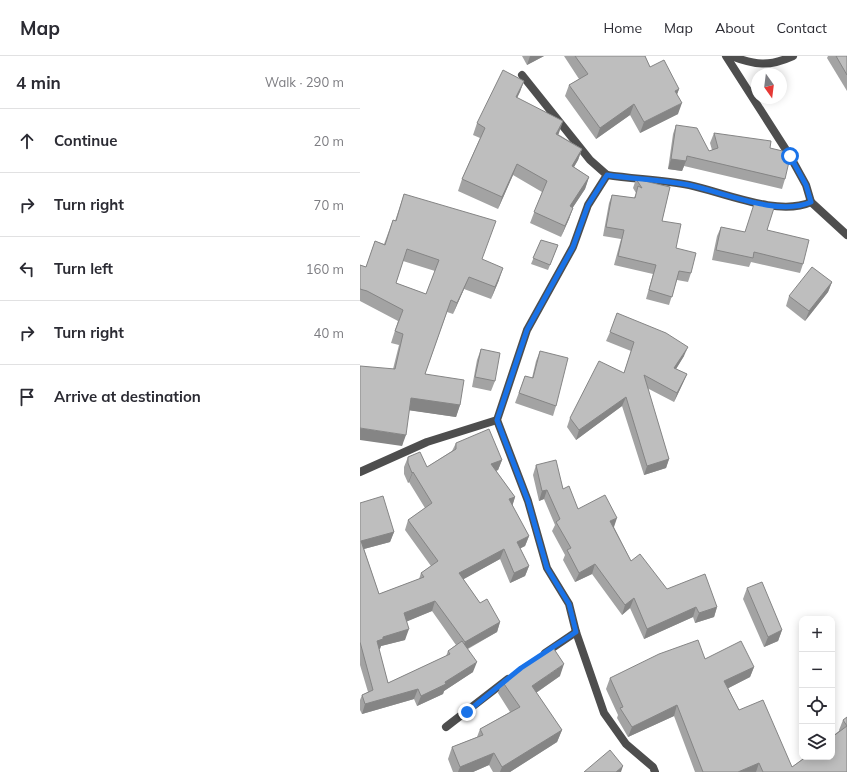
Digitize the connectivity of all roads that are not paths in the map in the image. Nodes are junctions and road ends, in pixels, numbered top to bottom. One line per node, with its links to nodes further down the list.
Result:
1 (726, 56): 6 (street)
2 (730, 56): 3 (street)
3 (792, 56)
4 (522, 75): 5 (street)
5 (607, 175): 6 (street); 8 (street)
6 (811, 202): 7 (street)
7 (847, 235)
8 (497, 420): 9 (street); 10 (street)
9 (360, 472)
10 (576, 632): 11 (street); 14 (street)
11 (540, 656)
12 (516, 673): 13 (street)
13 (446, 727)
14 (655, 772)

